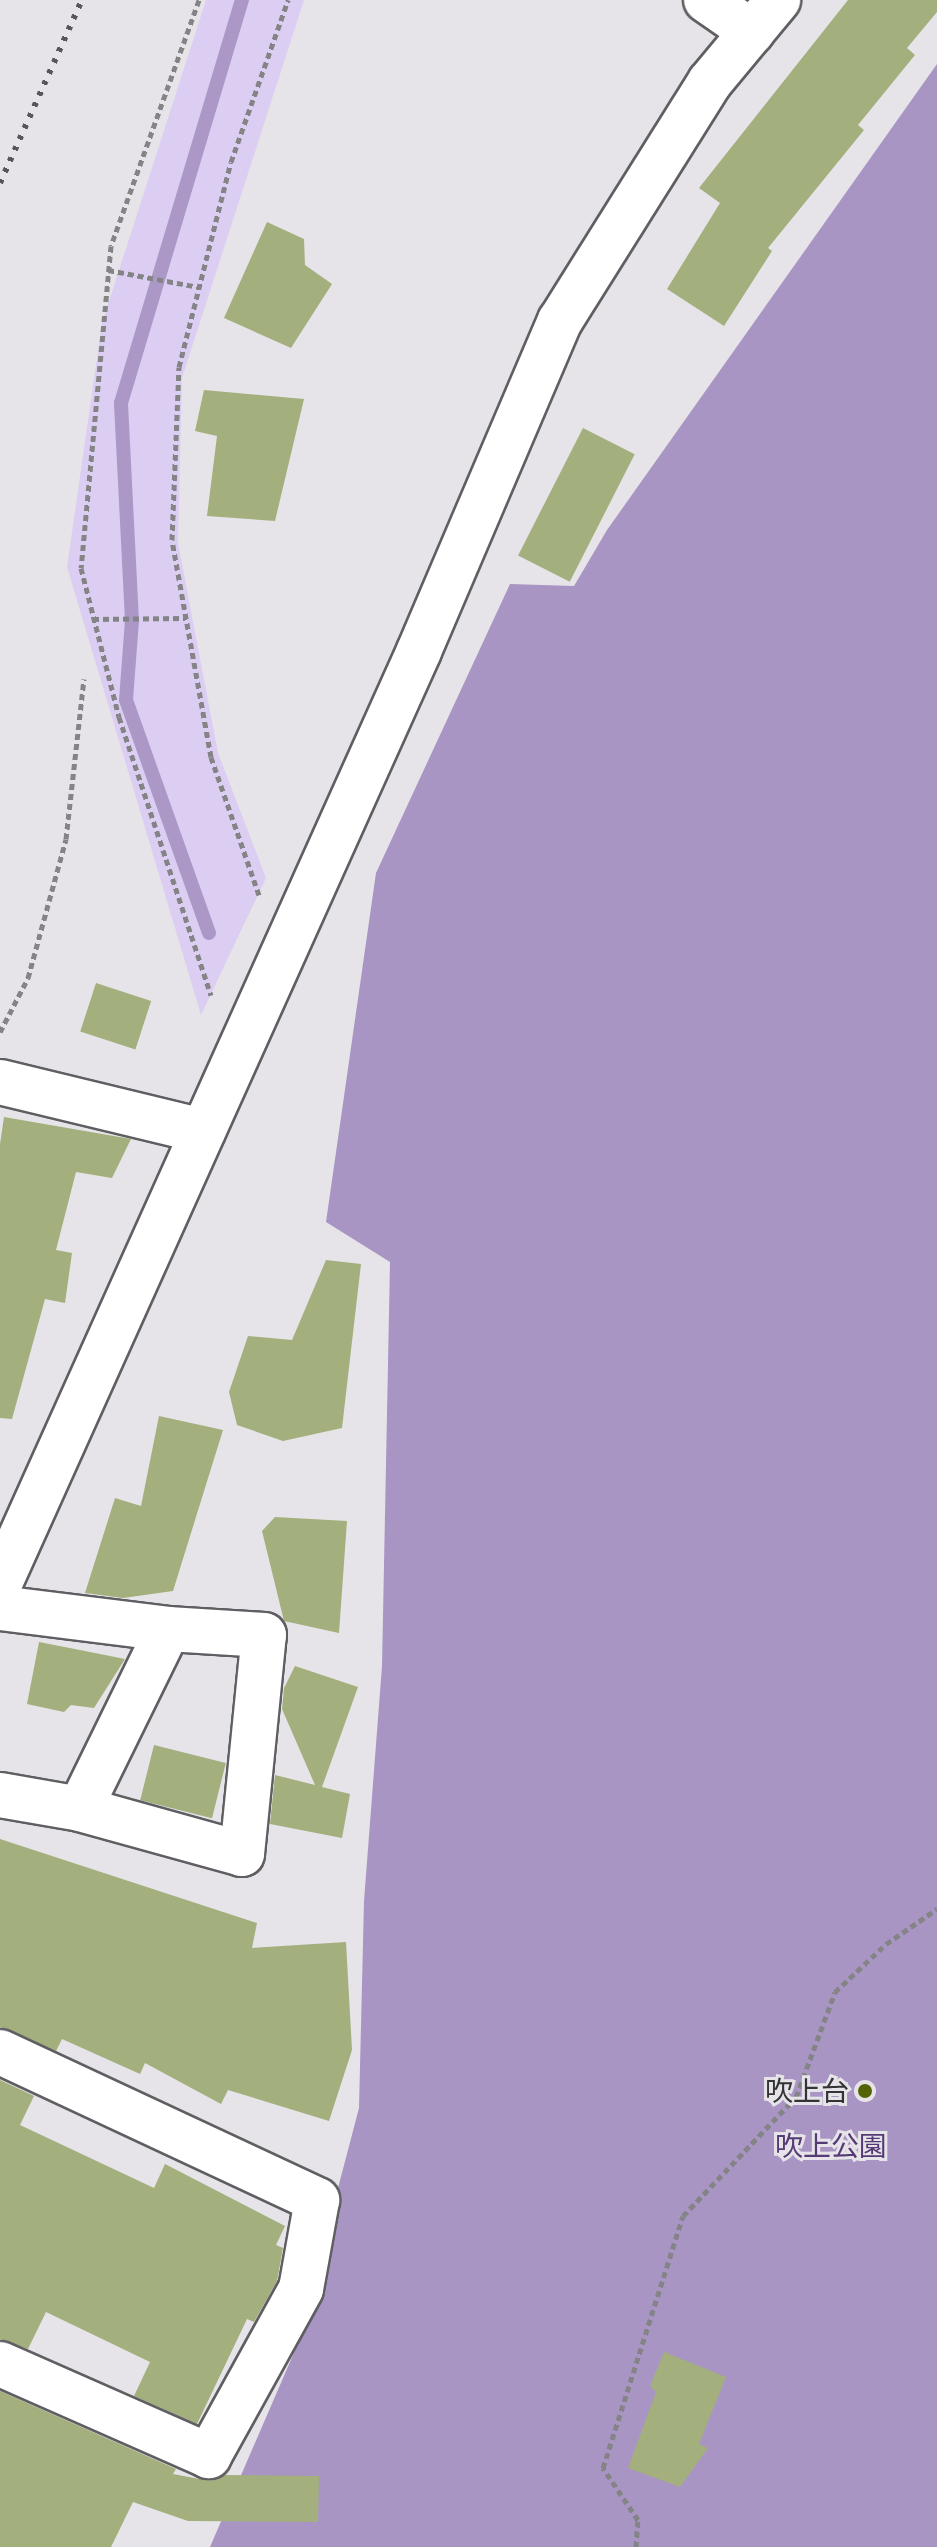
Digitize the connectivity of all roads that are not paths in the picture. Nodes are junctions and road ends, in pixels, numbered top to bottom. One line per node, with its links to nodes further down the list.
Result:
1 (706, 0): 2 (street)
2 (765, 16): 4 (street)
3 (0, 1082): 4 (street)
4 (203, 1131): 5 (street)
5 (0, 1583)
6 (0, 1608): 7 (street)
7 (168, 1629): 9 (street); 9 (street)
8 (0, 1795): 9 (street)
9 (80, 1809)
10 (0, 2052): 11 (street)
11 (0, 2364)

